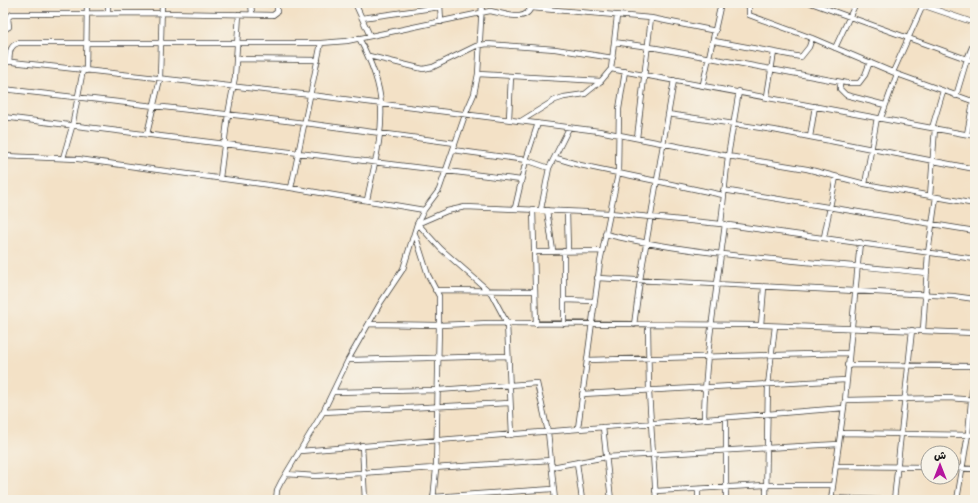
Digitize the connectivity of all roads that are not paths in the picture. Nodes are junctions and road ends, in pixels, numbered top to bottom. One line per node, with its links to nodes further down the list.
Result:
1 (86, 3): 17 (street)
2 (108, 3): 18 (street)
3 (162, 3): 19 (street)
4 (251, 3): 21 (street)
5 (277, 3): 21 (street)
6 (355, 3): 25 (street)
7 (482, 3): 22 (street)
8 (721, 3): 30 (street)
9 (738, 3): 13 (street)
10 (811, 3): 24 (street)
11 (856, 3): 24 (street)
12 (916, 3): 14 (street)
13 (749, 4): 33 (street)
14 (923, 4): 28 (street); 34 (street)
15 (440, 5): 25 (street); 27 (street)
16 (532, 5): 22 (street); 23 (street)
17 (87, 12): 18 (street); 29 (street); 39 (street)
18 (108, 12): 19 (street)
19 (162, 12): 20 (street); 37 (street)
20 (239, 14): 21 (street); 41 (street)
21 (252, 14)
22 (481, 14): 27 (street); 42 (street)
23 (617, 16): 26 (street); 38 (street)
24 (851, 17): 34 (street); 44 (street)
25 (362, 18): 31 (street)
26 (650, 18): 30 (street); 43 (street)
27 (441, 22): 31 (street)
28 (975, 23)
29 (3, 30)
30 (716, 31): 36 (street)
31 (370, 36): 32 (street)
32 (359, 38): 40 (street); 46 (street)
33 (812, 38): 44 (street); 45 (street)
34 (909, 38): 50 (street); 59 (street)
35 (975, 40): 50 (street)
36 (714, 41): 45 (street); 48 (street)
37 (162, 42): 39 (street); 41 (street); 63 (street)
38 (614, 42): 43 (street); 47 (street)
39 (86, 43): 52 (street); 57 (street)
40 (321, 43): 41 (street); 51 (street)
41 (238, 44): 49 (street)
42 (480, 44): 46 (street); 47 (street); 60 (street)
43 (647, 47): 48 (street); 61 (street)
44 (835, 48): 53 (street)
45 (774, 52): 56 (street)
46 (369, 56): 79 (street)
47 (613, 58): 55 (street)
48 (710, 58): 56 (street); 68 (street)
49 (237, 59): 51 (street); 69 (street)
50 (967, 59): 54 (street); 75 (street)
51 (318, 60): 73 (street)
52 (6, 62): 57 (street); 66 (street)
53 (870, 62): 59 (street); 67 (street)
54 (975, 62)
55 (611, 69): 58 (street); 65 (street)
56 (772, 69): 67 (street); 74 (street)
57 (84, 71): 63 (street); 76 (street)
58 (626, 71): 61 (street); 97 (street)
59 (895, 73): 72 (street); 78 (street)
60 (478, 74): 62 (street); 84 (street)
61 (644, 75): 64 (street); 101 (street)
62 (511, 76): 65 (street); 87 (street)
63 (160, 79): 69 (street); 80 (street)
64 (674, 80): 68 (street); 83 (street)
65 (601, 81): 88 (street)
66 (3, 82)
67 (840, 82): 78 (street)
68 (703, 84): 71 (street)
69 (234, 87): 73 (street); 82 (street)
70 (3, 89): 76 (street)
71 (738, 91): 74 (street); 91 (street)
72 (943, 91): 75 (street); 94 (street)
73 (311, 95): 79 (street); 89 (street)
74 (767, 96): 81 (street)
75 (956, 96): 77 (street)
76 (77, 98): 80 (street); 92 (street)
77 (974, 102): 98 (street)
78 (885, 104): 86 (street)
79 (381, 105): 84 (street); 95 (street)
80 (154, 106): 82 (street); 96 (street)
81 (815, 106): 86 (street); 100 (street)
82 (228, 114): 89 (street); 102 (street)
83 (668, 114): 91 (street); 104 (street)
84 (465, 115): 87 (street); 103 (street)
85 (3, 117): 92 (street)
86 (879, 118): 94 (street); 106 (street)
87 (509, 119): 88 (street)
88 (521, 121): 90 (street)
89 (306, 123): 95 (street); 107 (street)
90 (538, 123): 93 (street); 112 (street)
91 (733, 123): 100 (street); 108 (street)
92 (72, 127): 96 (street); 110 (street)
93 (569, 128): 97 (street); 111 (street)
94 (933, 128): 98 (street); 114 (street)
95 (380, 133): 103 (street); 113 (street)
96 (147, 134): 102 (street)
97 (620, 134): 101 (street); 118 (street)
98 (967, 134): 99 (street)
99 (975, 136)
100 (810, 137): 106 (street)
101 (637, 138): 104 (street)
102 (224, 143): 107 (street); 120 (street)
103 (455, 143): 105 (street)
104 (664, 144): 108 (street); 122 (street)
105 (453, 150): 112 (street); 116 (street)
106 (870, 150): 114 (street); 123 (street)
107 (300, 152): 113 (street); 124 (street)
108 (728, 156): 119 (street); 125 (street)
109 (3, 157): 110 (street)
110 (63, 158): 120 (street)
111 (556, 158): 115 (street); 118 (street)
112 (526, 160): 115 (street); 121 (street)
113 (374, 161): 116 (street); 128 (street)
114 (931, 161): 117 (street); 126 (street)
115 (549, 168): 134 (street)
116 (446, 170): 121 (street); 133 (street)
117 (975, 170)
118 (618, 174): 122 (street); 137 (street)
119 (836, 177): 123 (street); 130 (street)
120 (220, 178): 124 (street)
121 (521, 180): 131 (street)
122 (657, 182): 125 (street); 138 (street)
123 (865, 184): 126 (street)
124 (291, 188): 128 (street)
125 (723, 193): 130 (street); 140 (street)
126 (930, 196): 127 (street)
127 (936, 197): 129 (street); 141 (street)
128 (367, 200): 133 (street)
129 (975, 204)
130 (829, 206): 141 (street); 145 (street)
131 (515, 208): 132 (street); 139 (street)
132 (533, 209): 134 (street); 151 (street)
133 (424, 210): 139 (street)
134 (541, 210): 135 (street)
135 (547, 210): 136 (street); 148 (street)
136 (567, 211): 137 (street); 149 (street)
137 (610, 213): 138 (street); 144 (street)
138 (651, 217): 140 (street); 147 (street)
139 (418, 224): 143 (street); 162 (street)
140 (723, 224): 145 (street); 153 (street)
141 (932, 225): 142 (street); 152 (street)
142 (975, 231)
143 (415, 234): 161 (street); 170 (street)
144 (605, 234): 147 (street); 150 (street)
145 (824, 237): 146 (street)
146 (860, 242): 152 (street); 155 (street)
147 (646, 244): 153 (street); 158 (street)
148 (553, 251): 149 (street); 151 (street)
149 (566, 251): 150 (street); 167 (street)
150 (602, 251): 157 (street)
151 (534, 252): 163 (street)
152 (928, 253): 154 (street); 156 (street)
153 (721, 254): 155 (street); 159 (street)
154 (975, 259)
155 (857, 265): 156 (street); 164 (street)
156 (927, 272): 165 (street)
157 (598, 278): 158 (street); 168 (street)
158 (640, 280): 159 (street); 175 (street)
159 (718, 284): 160 (street); 176 (street)
160 (764, 287): 164 (street); 177 (street)
161 (435, 290): 162 (street); 173 (street)
162 (488, 290): 163 (street); 169 (street)
163 (535, 291): 171 (street)
164 (855, 291): 165 (street); 180 (street)
165 (925, 295): 166 (street); 182 (street)
166 (975, 298)
167 (564, 300): 168 (street); 172 (street)
168 (594, 301): 174 (street)
169 (507, 323): 171 (street); 173 (street); 186 (street)
170 (369, 324): 173 (street); 191 (street)
171 (536, 324): 172 (street)
172 (564, 324): 174 (street)
173 (439, 325): 190 (street)
174 (591, 325): 175 (street); 192 (street)
175 (634, 325): 178 (street)
176 (710, 325): 177 (street); 178 (street); 187 (street)
177 (761, 325): 179 (street)
178 (648, 326): 188 (street)
179 (775, 326): 180 (street); 184 (street)
180 (851, 327): 181 (street); 185 (street)
181 (912, 330): 182 (street); 194 (street)
182 (923, 330): 183 (street)
183 (975, 333)
184 (770, 354): 185 (street); 187 (street); 197 (street)
185 (848, 354): 193 (street)
186 (508, 356): 190 (street); 198 (street)
187 (708, 356): 188 (street); 199 (street)
188 (647, 358): 192 (street); 202 (street)
189 (975, 358): 195 (street)
190 (439, 359): 191 (street); 200 (street)
191 (348, 360): 201 (street)
192 (587, 360): 203 (street)
193 (847, 365): 194 (street); 196 (street)
194 (909, 366): 195 (street); 204 (street)
195 (974, 366): 206 (street)
196 (846, 380): 197 (street); 205 (street)
197 (768, 385): 199 (street); 211 (street)
198 (510, 386): 200 (street); 207 (street); 217 (street)
199 (704, 388): 202 (street); 213 (street)
200 (438, 390): 201 (street); 208 (street)
201 (333, 392): 210 (street)
202 (648, 392): 203 (street); 214 (street)
203 (582, 394): 216 (street)
204 (906, 399): 205 (street); 206 (street); 219 (street)
205 (845, 400): 209 (street)
206 (973, 400): 220 (street)
207 (510, 403): 208 (street); 221 (street)
208 (438, 408): 210 (street); 223 (street)
209 (844, 408): 211 (street); 218 (street)
210 (323, 412): 228 (street)
211 (767, 414): 212 (street); 226 (street)
212 (726, 418): 213 (street); 227 (street)
213 (704, 420): 214 (street)
214 (650, 423): 215 (street); 229 (street)
215 (603, 427): 216 (street); 230 (street)
216 (578, 428): 217 (street)
217 (548, 432): 221 (street); 231 (street)
218 (840, 433): 219 (street); 224 (street)
219 (902, 433): 220 (street); 234 (street)
220 (968, 434): 222 (street); 238 (street)
221 (512, 435): 223 (street)
222 (975, 435)
223 (437, 439): 225 (street); 237 (street)
224 (839, 444): 226 (street); 233 (street)
225 (362, 445): 228 (street); 240 (street)
226 (766, 447): 227 (street); 242 (street)
227 (726, 450): 229 (street); 244 (street)
228 (300, 451): 241 (street)
229 (653, 456): 230 (street); 247 (street)
230 (606, 457): 232 (street); 254 (street)
231 (551, 460): 235 (street); 237 (street)
232 (577, 463): 235 (street); 253 (street)
233 (836, 466): 234 (street); 243 (street)
234 (899, 466): 236 (street); 260 (street)
235 (552, 467): 246 (street)
236 (920, 467)
237 (436, 469): 240 (street); 248 (street)
238 (961, 469): 239 (street); 261 (street)
239 (975, 469)
240 (363, 473): 241 (street); 251 (street)
241 (286, 474): 250 (street)
242 (766, 485): 243 (street); 244 (street); 258 (street)
243 (833, 485): 249 (street)
244 (726, 486): 245 (street); 257 (street)
245 (698, 489): 247 (street); 256 (street)
246 (553, 490): 248 (street); 252 (street)
247 (655, 491): 255 (street)
248 (433, 499)
249 (831, 499): 259 (street)
250 (276, 500)
251 (365, 500)
252 (555, 500)
253 (582, 500)
254 (611, 500)
255 (656, 500)
256 (698, 500)
257 (726, 500)
258 (766, 500)
259 (882, 500)
260 (894, 500)
261 (957, 500)

